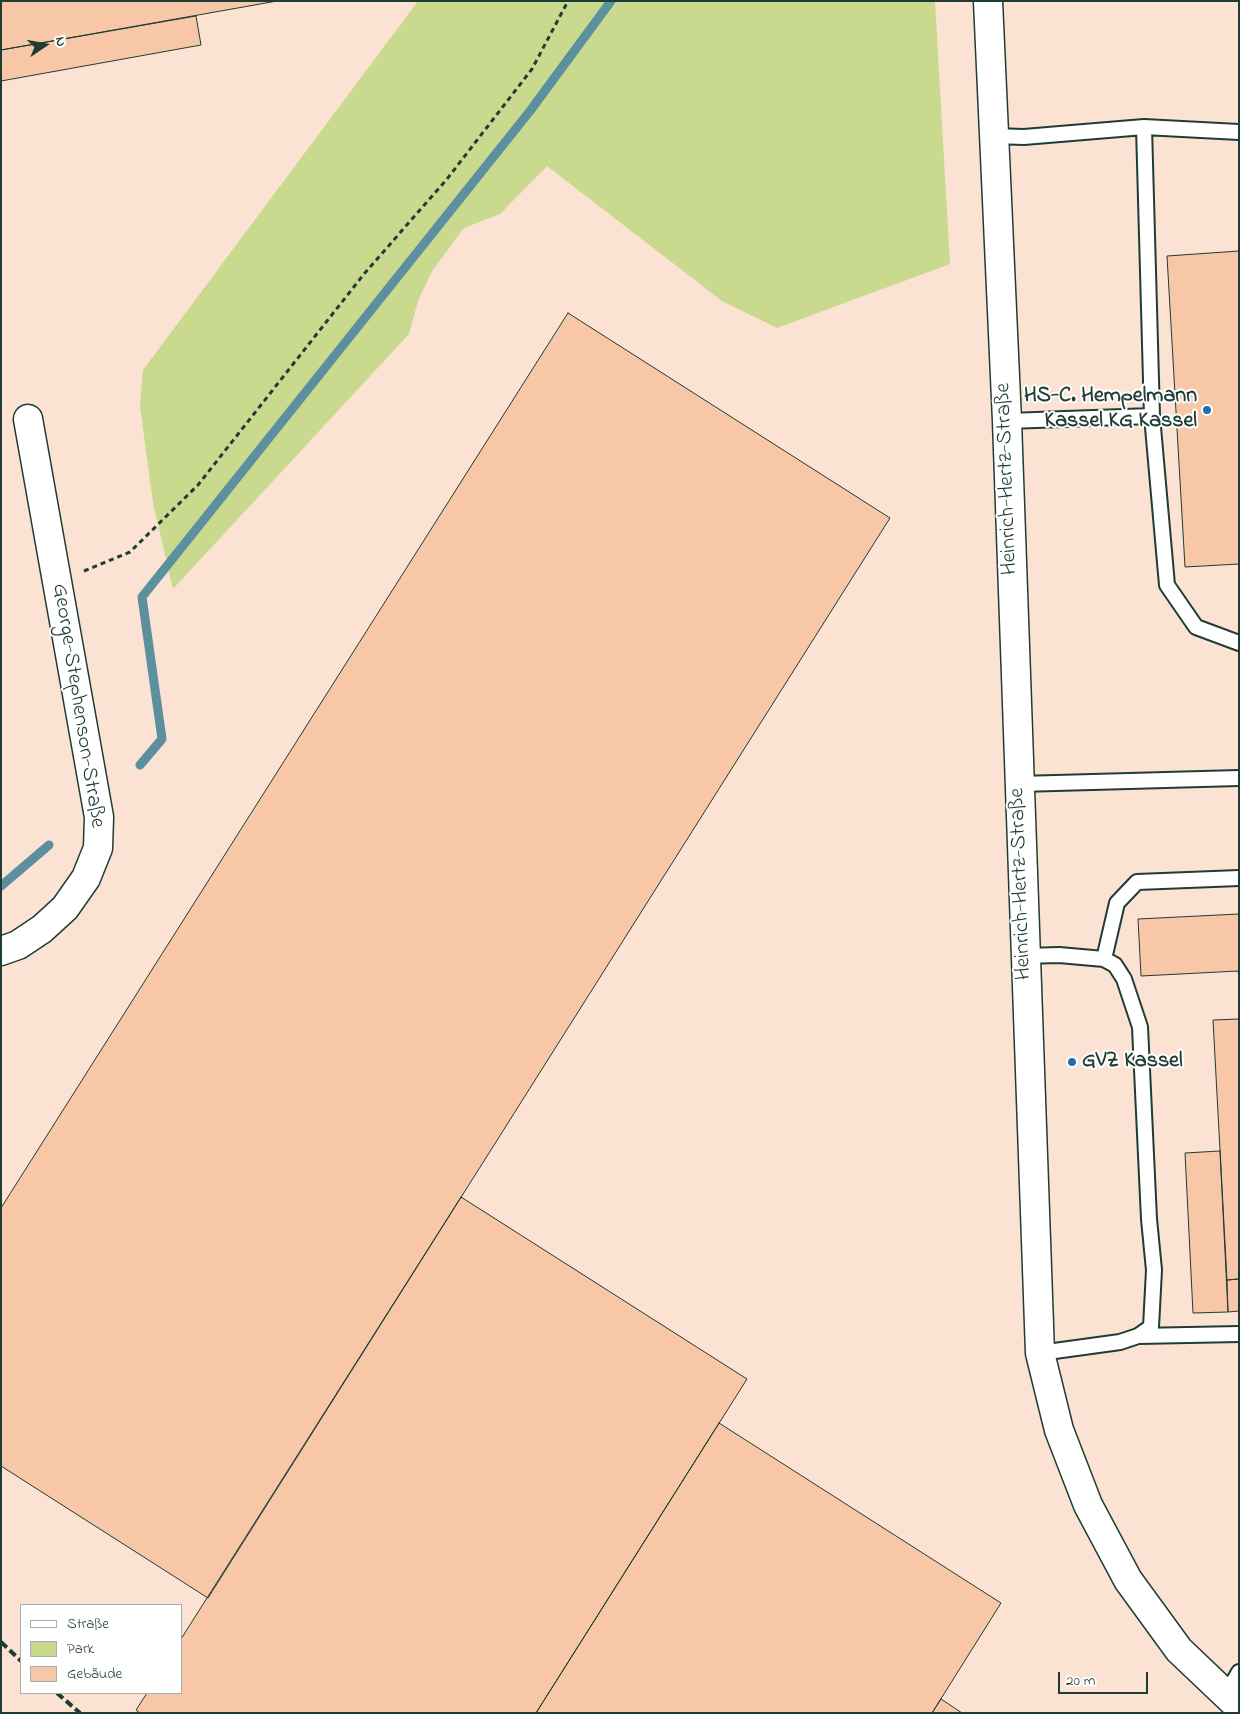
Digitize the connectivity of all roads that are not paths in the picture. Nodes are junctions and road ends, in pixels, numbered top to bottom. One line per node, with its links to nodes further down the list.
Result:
1 (988, 1): 4 (street, Heinrich-Hertz-Straße)
2 (1144, 127): 3 (lane); 4 (lane); 5 (lane)
3 (1239, 132)
4 (993, 136): 7 (street, Heinrich-Hertz-Straße)
5 (1152, 416): 7 (lane); 8 (lane)
6 (28, 419): 12 (street, George-Stephenson-Straße)
7 (1007, 421): 10 (street, Heinrich-Hertz-Straße)
8 (1239, 642)
9 (1239, 778): 10 (lane)
10 (1019, 784): 13 (street, Heinrich-Hertz-Straße)
11 (1239, 878): 14 (lane)
12 (1, 951)
13 (1025, 956): 14 (lane); 17 (street, Heinrich-Hertz-Straße)
14 (1104, 959): 16 (lane)
15 (1239, 1334): 16 (lane)
16 (1138, 1336): 17 (lane)
17 (1040, 1353): 19 (street, Heinrich-Hertz-Straße)
18 (1239, 1672): 19 (lane)
19 (1232, 1702)

